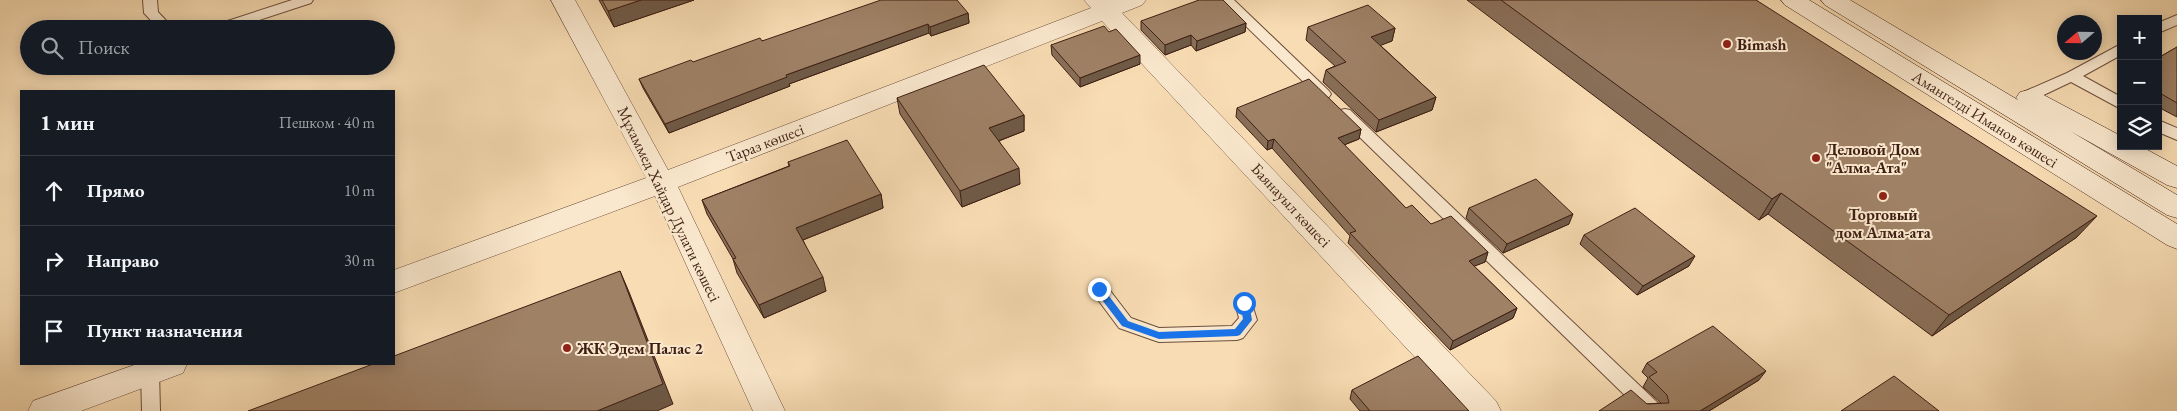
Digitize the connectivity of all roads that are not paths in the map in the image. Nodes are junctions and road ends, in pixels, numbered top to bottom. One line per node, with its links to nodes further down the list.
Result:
1 (150, 0): 10 (lane)
2 (306, 0): 11 (lane)
3 (562, 0): 21 (street, Мұхаммед Хайдар Дулати көшесі)
4 (1134, 0): 8 (street, Тараз көшесі)
5 (1226, 0): 32 (lane)
6 (1793, 0): 23 (street, Амангелді Иманов көшесі)
7 (1833, 0): 13 (street, Амангелді Иманов көшесі)
8 (1101, 5): 21 (street, Тараз көшесі); 31 (street, Баянауыл көшесі)
9 (2177, 19): 12 (lane)
10 (158, 20)
11 (245, 20)
12 (2162, 27)
13 (1904, 43): 16 (street); 22 (street, Амангелді Иманов көшесі)
14 (2117, 51): 15 (lane)
15 (2072, 76): 16 (lane); 17 (lane)
16 (2026, 97): 20 (street)
17 (2117, 102)
18 (2162, 127): 19 (lane)
19 (2177, 135)
20 (2177, 178)
21 (662, 183): 24 (street, Тараз көшесі); 30 (street, Мұхаммед Хайдар Дулати көшесі)
22 (2177, 208)
23 (2177, 238)
24 (395, 282)
25 (1099, 289): 26 (lane)
26 (1244, 303)
27 (161, 368): 28 (street); 29 (lane)
28 (44, 411)
29 (152, 411)
30 (768, 411)
31 (1485, 411)
32 (1653, 411)

